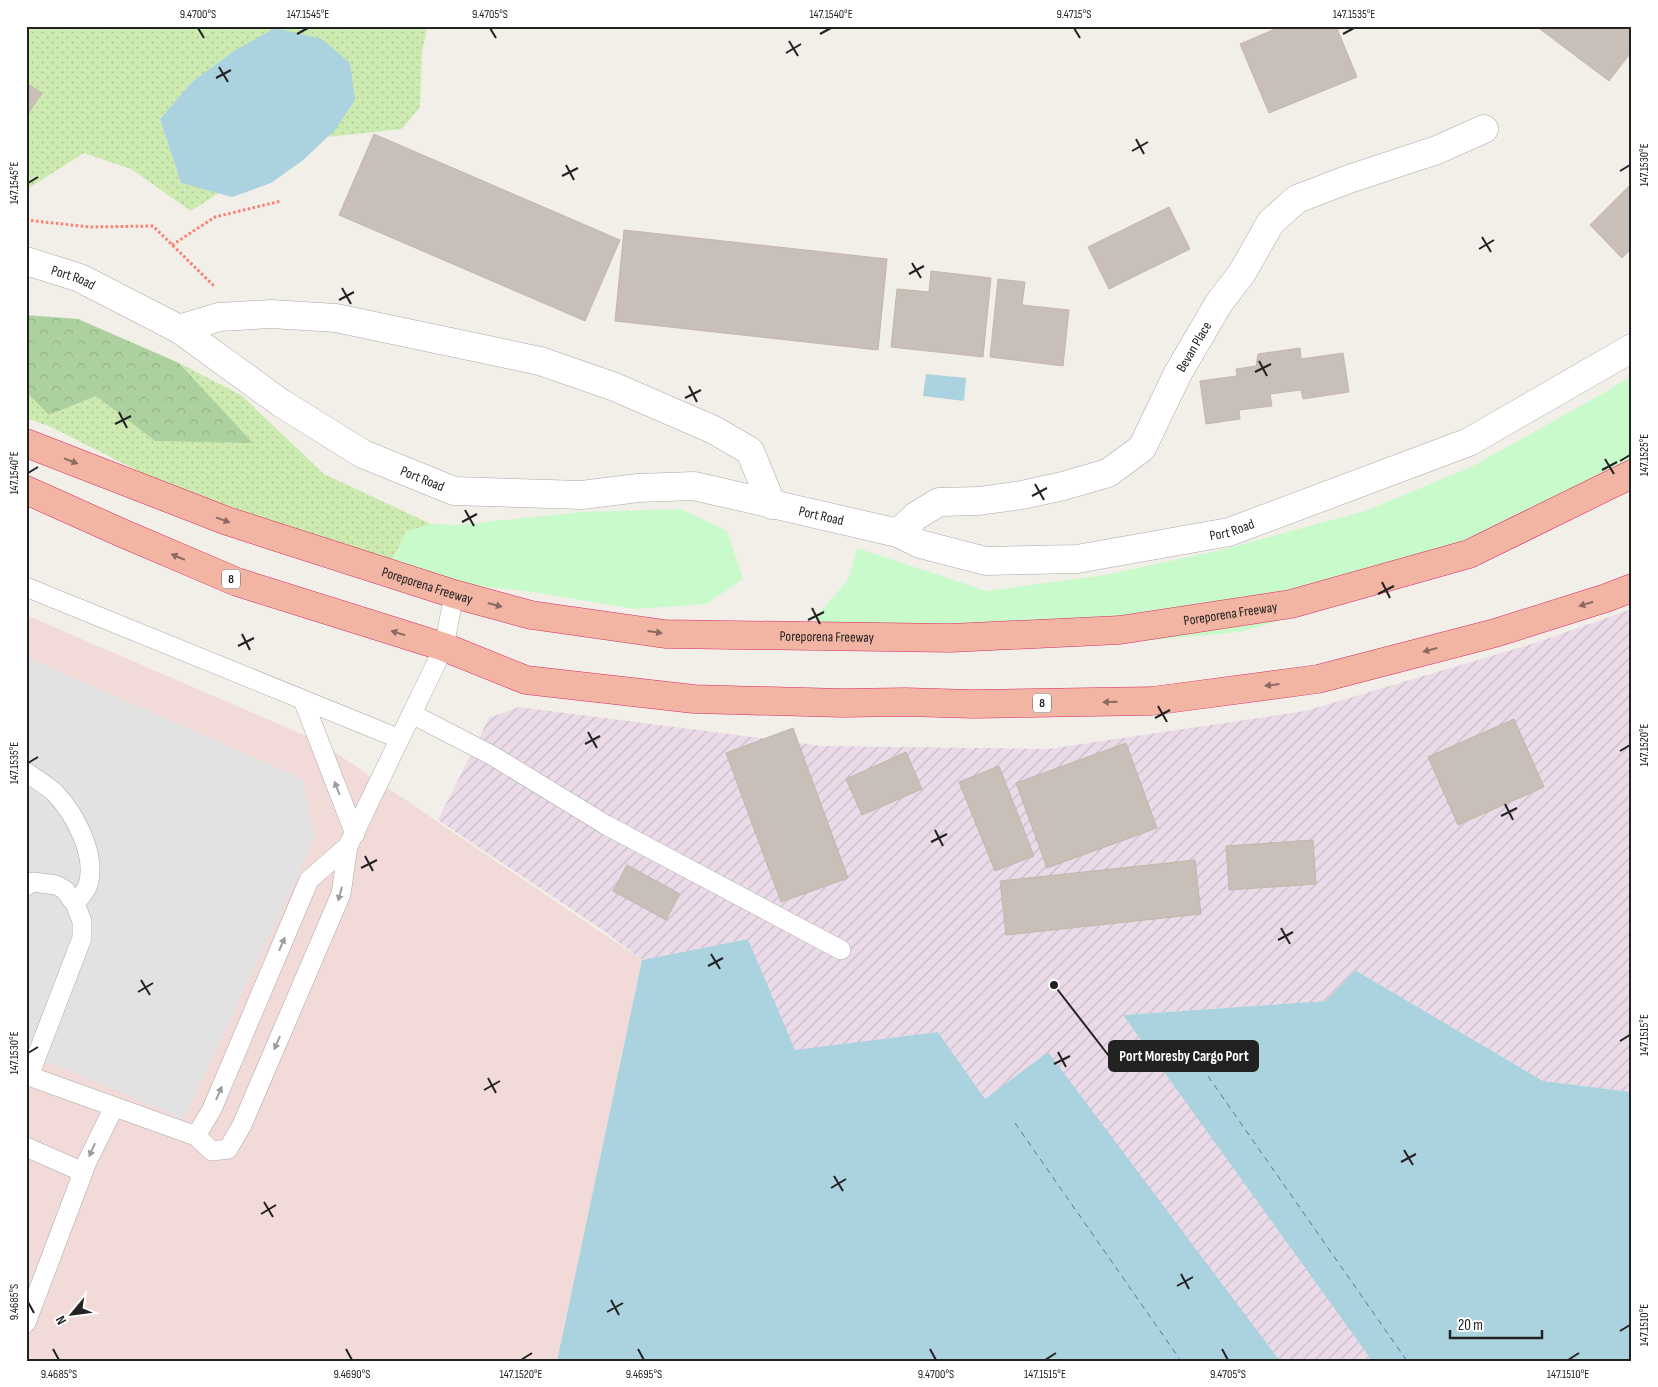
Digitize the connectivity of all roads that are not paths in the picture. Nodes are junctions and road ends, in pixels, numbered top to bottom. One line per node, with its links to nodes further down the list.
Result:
1 (1484, 129): 9 (street, Bevan Place)
2 (26, 261): 3 (street, Port Road)
3 (180, 329): 8 (street, Port Road); 8 (street)
4 (1632, 348): 9 (street, Port Road)
5 (26, 442): 12 (highway, Poreporena Freeway, one-way to 12)
6 (1632, 474): 12 (highway, Poreporena Freeway, one-way to 6)
7 (26, 490): 13 (highway, 8, one-way to 7)
8 (772, 505): 9 (street, Port Road)
9 (898, 533)
10 (26, 587): 14 (lane)
11 (1632, 588): 13 (highway, 8, one-way to 13)
12 (454, 594): 13 (lane)
13 (444, 648): 15 (lane)
14 (303, 700): 16 (lane); 18 (lane, one-way to 14)
15 (412, 714): 16 (lane); 21 (lane)
16 (400, 739): 18 (lane)
17 (26, 772): 20 (lane)
18 (351, 840): 24 (lane, one-way to 18); 24 (lane, one-way to 24)
19 (26, 886): 20 (lane)
20 (74, 904): 22 (lane)
21 (841, 950)
22 (27, 1076): 23 (lane)
23 (114, 1107): 24 (lane); 26 (lane, one-way to 26)
24 (196, 1136)
25 (26, 1147): 26 (lane)
26 (83, 1172): 27 (lane)
27 (26, 1323)

